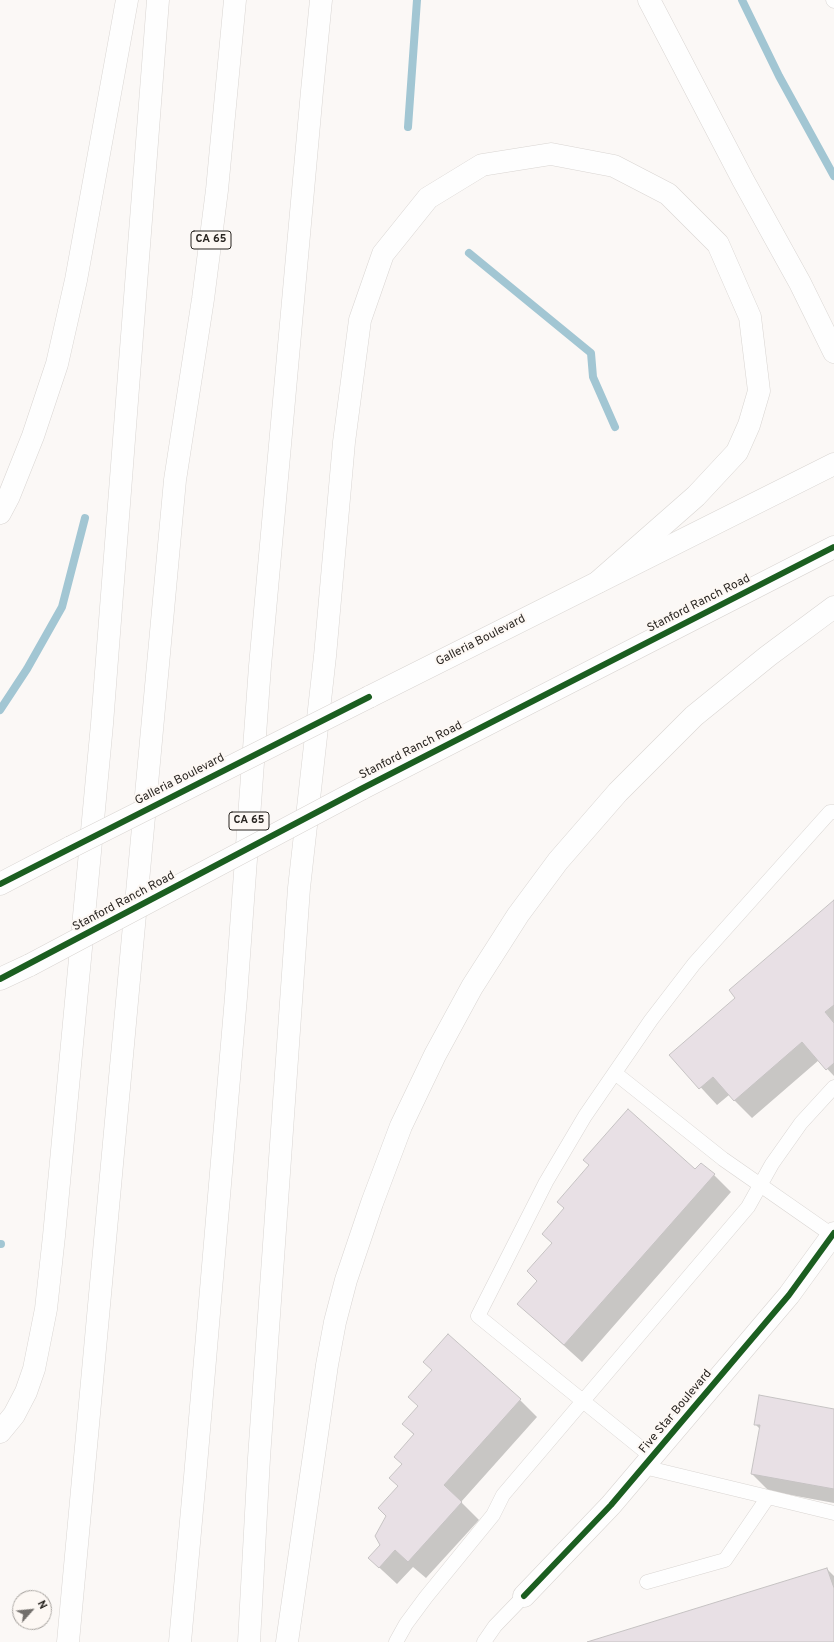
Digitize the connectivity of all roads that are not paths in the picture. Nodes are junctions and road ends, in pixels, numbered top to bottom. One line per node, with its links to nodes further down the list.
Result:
1 (127, 0): 8 (main road)
2 (158, 0): 20 (main road)
3 (235, 0): 26 (main road, CA 65)
4 (322, 0): 27 (main road, CA 65)
5 (649, 0): 6 (main road)
6 (834, 352)
7 (834, 464): 10 (main road)
8 (0, 513)
9 (834, 547): 14 (main road, Stanford Ranch Road, bridge)
10 (598, 582): 13 (main road, Galleria Boulevard, bridge); 28 (main road)
11 (834, 607): 29 (main road)
12 (834, 812): 15 (lane)
13 (0, 884)
14 (0, 979)
15 (615, 1073): 17 (lane); 19 (lane)
16 (834, 1087): 17 (lane)
17 (760, 1185): 18 (lane); 19 (lane)
18 (833, 1234): 21 (main road, Five Star Boulevard)
19 (582, 1400): 21 (lane); 30 (lane)
20 (0, 1432)
21 (648, 1462): 22 (lane); 25 (main road, Five Star Boulevard)
22 (768, 1497): 23 (lane); 24 (lane)
23 (834, 1513)
24 (647, 1582)
25 (524, 1596): 31 (lane)
26 (68, 1642)
27 (180, 1642)
28 (249, 1642)
29 (287, 1642)
30 (396, 1642)
31 (484, 1642)

